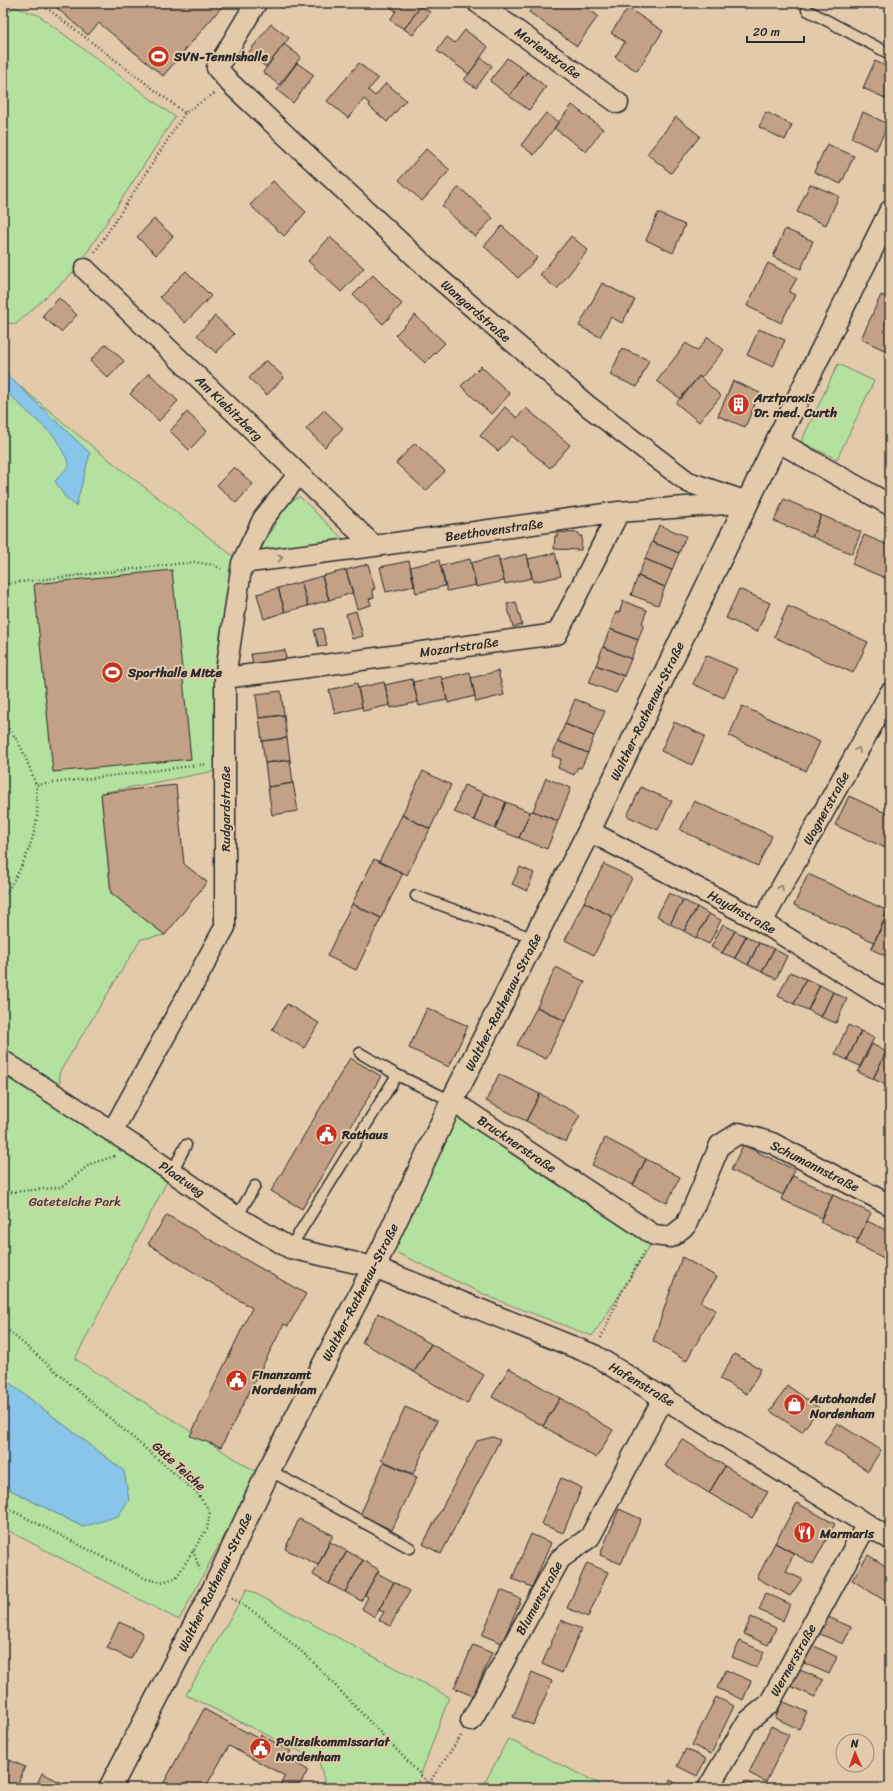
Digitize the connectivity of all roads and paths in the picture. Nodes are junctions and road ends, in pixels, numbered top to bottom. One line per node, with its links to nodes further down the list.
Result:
1 (40, 3): 8 (path)
2 (256, 3): 6 (street, Wangardstraße)
3 (478, 3): 7 (street, Marienstraße)
4 (807, 10): 5 (lane)
5 (890, 54)
6 (230, 83): 8 (path); 13 (street, Wangardstraße)
7 (618, 103)
8 (185, 113): 10 (path)
9 (890, 212): 11 (street, Walther-Rathenau-Straße)
10 (85, 269): 12 (street, Am Kiebitzberg)
11 (776, 441): 13 (street, Walther-Rathenau-Straße); 14 (street)
12 (298, 475): 16 (street, Am Kiebitzberg); 17 (street, Rudgardstraße)
13 (747, 502): 15 (street, Beethovenstraße); 24 (street, Walther-Rathenau-Straße)
14 (890, 505)
15 (619, 512): 16 (street, Beethovenstraße); 19 (street, Mozartstraße)
16 (374, 546): 17 (street, Beethovenstraße, one-way to 16)
17 (241, 570): 18 (path); 19 (street, Rudgardstraße)
18 (3, 584)
19 (225, 678): 22 (street, Rudgardstraße)
20 (890, 693): 27 (street, Wagnerstraße, one-way to 20)
21 (3, 723): 23 (path)
22 (225, 760): 23 (path); 35 (street, Rudgardstraße)
23 (36, 785): 26 (path)
24 (589, 831): 27 (street, Haydnstraße); 28 (street, Walther-Rathenau-Straße)
25 (416, 896): 28 (lane)
26 (3, 897)
27 (762, 922): 29 (street, Haydnstraße)
28 (535, 940): 34 (street, Walther-Rathenau-Straße)
29 (886, 999): 30 (street)
30 (890, 1016)
31 (360, 1053): 33 (lane, Brucknerstraße)
32 (3, 1061): 35 (street, Plaatweg)
33 (397, 1075): 34 (lane, Brucknerstraße); 44 (lane)
34 (452, 1102): 43 (street, Brucknerstraße); 45 (street, Walther-Rathenau-Straße)
35 (112, 1132): 37 (street, Plaatweg)
36 (186, 1145): 38 (lane)
37 (139, 1148): 38 (street, Plaatweg); 40 (path)
38 (172, 1172): 42 (street, Plaatweg)
39 (255, 1186): 42 (lane)
40 (3, 1194)
41 (890, 1205): 43 (street, Schumannstraße)
42 (237, 1217): 44 (street, Plaatweg)
43 (663, 1236): 47 (path)
44 (290, 1248): 45 (street, Plaatweg)
45 (374, 1267): 47 (street, Hafenstraße); 49 (street, Walther-Rathenau-Straße)
46 (3, 1326): 50 (path, Gate Teiche)
47 (594, 1355): 48 (street, Hafenstraße)
48 (664, 1397): 51 (street, Hafenstraße); 55 (street, Blumenstraße)
49 (268, 1470): 53 (lane); 54 (street, Walther-Rathenau-Straße)
50 (3, 1506)
51 (867, 1524): 52 (street, Hafenstraße); 59 (street, Wernerstraße)
52 (890, 1539)
53 (410, 1548)
54 (215, 1586): 56 (path); 57 (street, Walther-Rathenau-Straße)
55 (471, 1721): 56 (path)
56 (429, 1783): 58 (path)
57 (110, 1788)
58 (433, 1788)
59 (708, 1788)

